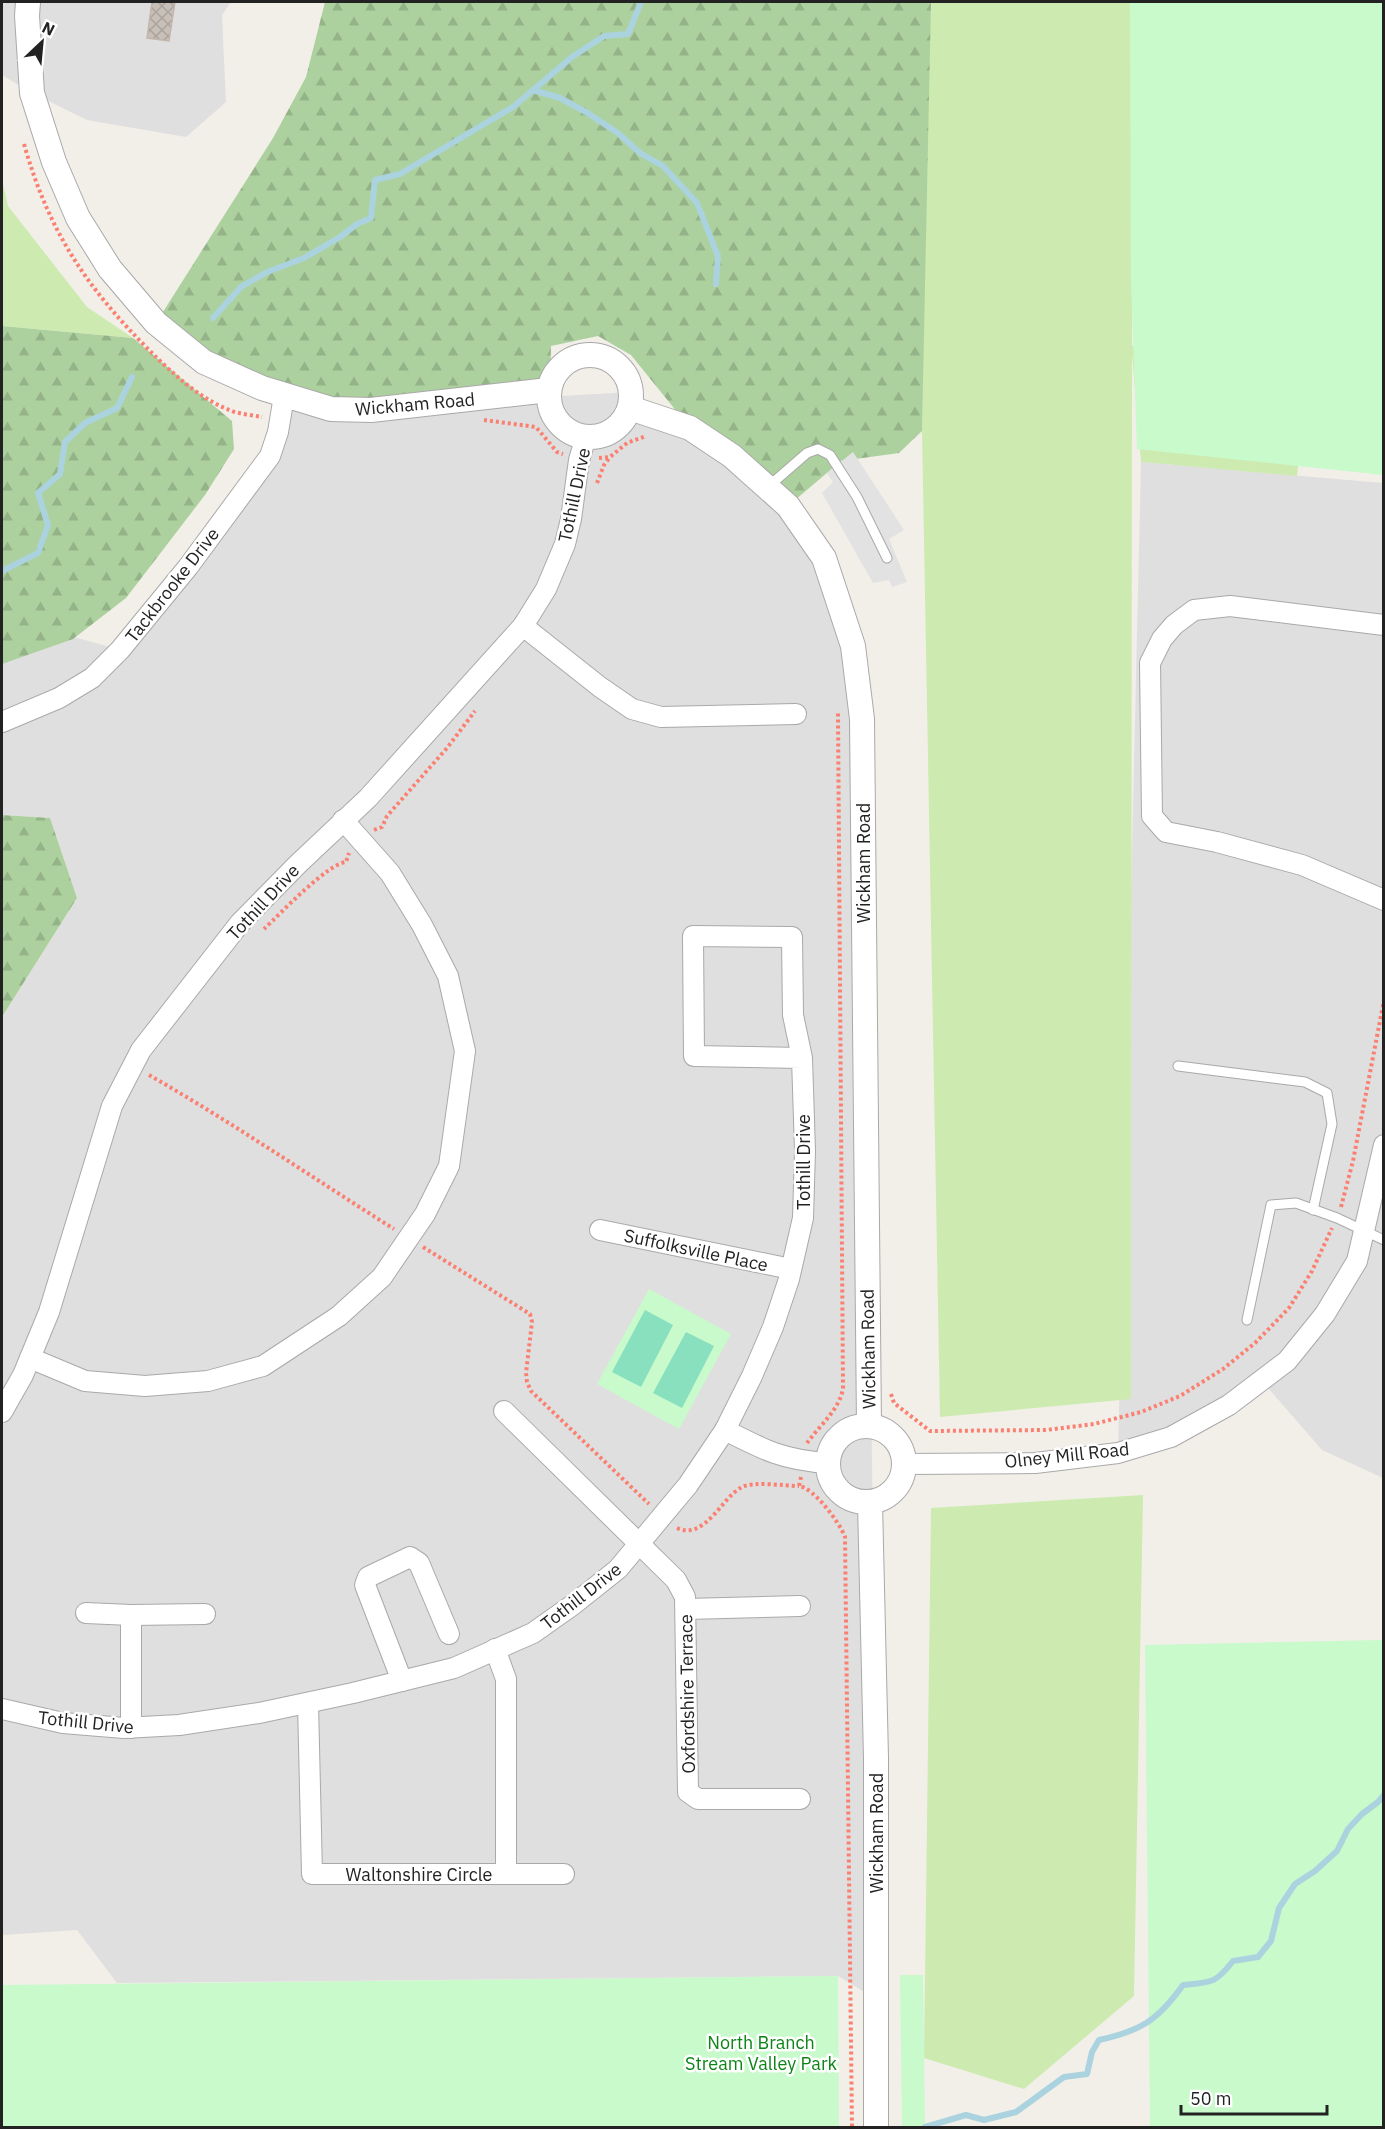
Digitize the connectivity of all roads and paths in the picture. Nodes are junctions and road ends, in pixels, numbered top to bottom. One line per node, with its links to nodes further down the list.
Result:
1 (28, 2): 4 (street, Wickham Road)
2 (22, 140): 6 (path)
3 (549, 390): 4 (street, Wickham Road); 5 (street); 9 (street)
4 (284, 396): 6 (street, Tackbrooke Drive)
5 (630, 408): 9 (street); 12 (street, Wickham Road)
6 (280, 420): 19 (street, Tackbrooke Drive)
7 (480, 420): 9 (path)
8 (652, 437): 10 (path)
9 (582, 448): 10 (path); 15 (street, Tothill Drive)
10 (610, 456): 11 (path)
11 (596, 484)
12 (767, 488): 13 (lane); 43 (street, Wickham Road)
13 (887, 558)
14 (1383, 625): 22 (street)
15 (523, 626): 18 (street); 20 (street, Tothill Drive)
16 (838, 706): 45 (path)
17 (478, 707): 21 (path)
18 (796, 714)
19 (2, 722)
20 (343, 820): 21 (street); 39 (street, Tothill Drive)
21 (362, 841): 23 (path); 35 (street)
22 (1383, 900)
23 (260, 932)
24 (1383, 1000): 32 (path)
25 (802, 1059): 25 (street, Tothill Drive); 37 (street, Tothill Drive)
26 (154, 1066): 28 (path)
27 (1178, 1066): 31 (lane)
28 (149, 1074): 29 (path); 35 (path)
29 (144, 1083)
30 (1383, 1145): 34 (street, Olney Mill Road)
31 (1313, 1210): 32 (lane); 38 (lane)
32 (1336, 1218): 34 (lane); 40 (path)
33 (600, 1230): 37 (street, Suffolksville Place)
34 (1364, 1232): 36 (lane); 46 (street, Olney Mill Road)
35 (409, 1238): 39 (street); 49 (path)
36 (1383, 1240)
37 (791, 1269): 44 (street, Tothill Drive)
38 (1247, 1320)
39 (30, 1358): 41 (street, Tothill Drive)
40 (891, 1383)
41 (2, 1412)
42 (504, 1412): 50 (street, Oxfordshire Terrace)
43 (869, 1426): 45 (street); 46 (street)
44 (725, 1430): 45 (street); 49 (street, Tothill Drive)
45 (816, 1462): 47 (path); 48 (street)
46 (905, 1464): 48 (street)
47 (799, 1486): 49 (path); 65 (path)
48 (870, 1503): 66 (street, Wickham Road)
49 (662, 1516): 50 (street, Tothill Drive)
50 (640, 1544): 52 (street, Oxfordshire Terrace); 57 (street, Tothill Drive)
51 (800, 1606): 52 (street)
52 (686, 1609): 62 (street, Oxfordshire Terrace)
53 (86, 1613): 55 (street)
54 (205, 1614): 55 (street)
55 (131, 1615): 61 (street)
56 (449, 1634): 58 (street)
57 (495, 1649): 58 (street, Tothill Drive); 63 (street, Waltonshire Circle)
58 (402, 1681): 59 (street, Tothill Drive)
59 (308, 1703): 61 (street, Tothill Drive); 63 (street, Waltonshire Circle)
60 (2, 1709): 61 (street, Tothill Drive)
61 (130, 1728)
62 (800, 1799)
63 (506, 1874): 64 (street)
64 (564, 1874)
65 (852, 2127)
66 (876, 2127)

